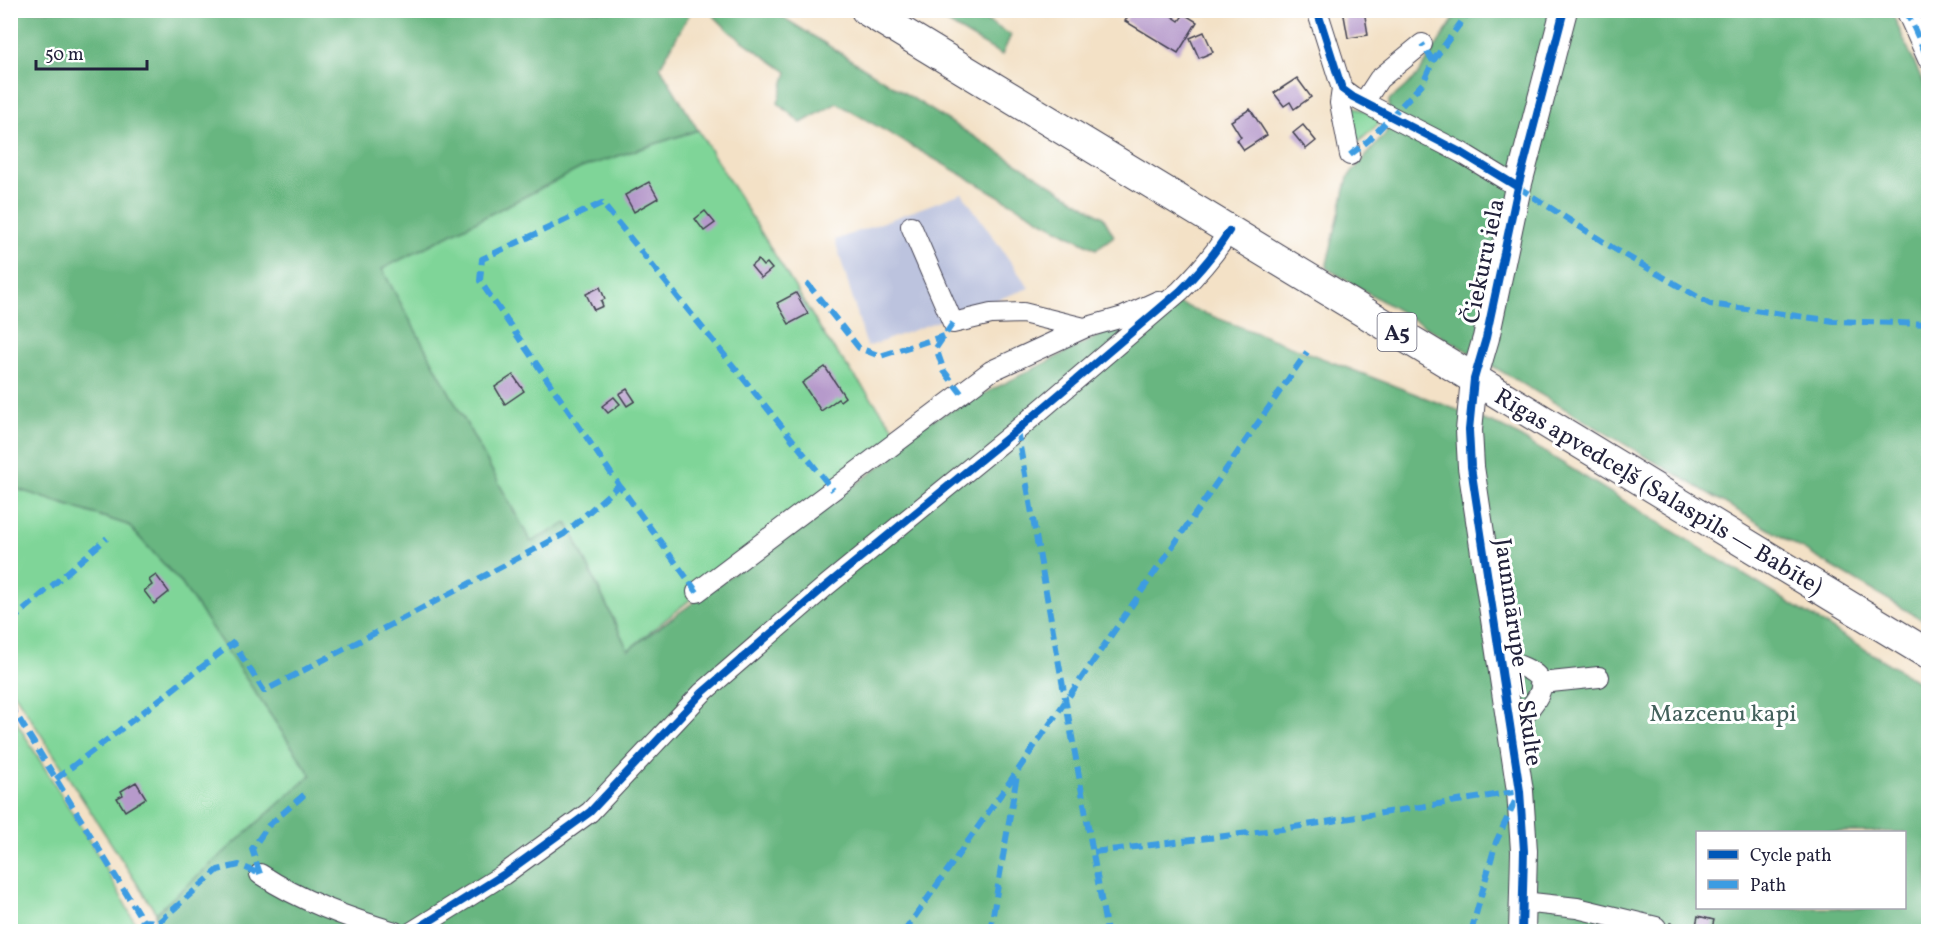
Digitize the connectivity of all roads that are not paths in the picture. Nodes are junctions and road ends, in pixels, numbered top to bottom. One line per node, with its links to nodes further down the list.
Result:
1 (866, 10): 12 (highway, Rīgas apvedceļš (Salaspils — Babīte) / A5)
2 (1317, 10): 7 (street)
3 (1564, 10): 10 (main road, Čiekuru iela)
4 (1906, 10): 6 (street)
5 (1422, 44): 8 (street)
6 (1929, 59)
7 (1342, 89): 8 (street); 9 (street)
8 (1364, 102): 10 (street)
9 (1350, 154)
10 (1518, 187): 15 (main road, Čiekuru iela)
11 (911, 226): 14 (street)
12 (1229, 231): 13 (street); 15 (highway, Rīgas apvedceļš (Salaspils — Babīte) / A5)
13 (1180, 291): 14 (street); 26 (street)
14 (1084, 328): 16 (street)
15 (1474, 379): 17 (highway, Rīgas apvedceļš (Salaspils — Babīte) / A5); 18 (main road, Jaunmārupe — Skulte)
16 (697, 592)
17 (1929, 654)
18 (1502, 661): 20 (street); 21 (main road, Jaunmārupe — Skulte)
19 (1599, 677): 20 (street)
20 (1541, 683): 21 (street)
21 (1511, 725): 23 (main road, Jaunmārupe — Skulte)
22 (260, 874): 25 (street)
23 (1523, 902): 24 (street); 27 (main road, Jaunmārupe — Skulte)
24 (1656, 927)
25 (395, 932)
26 (412, 932)
27 (1522, 932)

